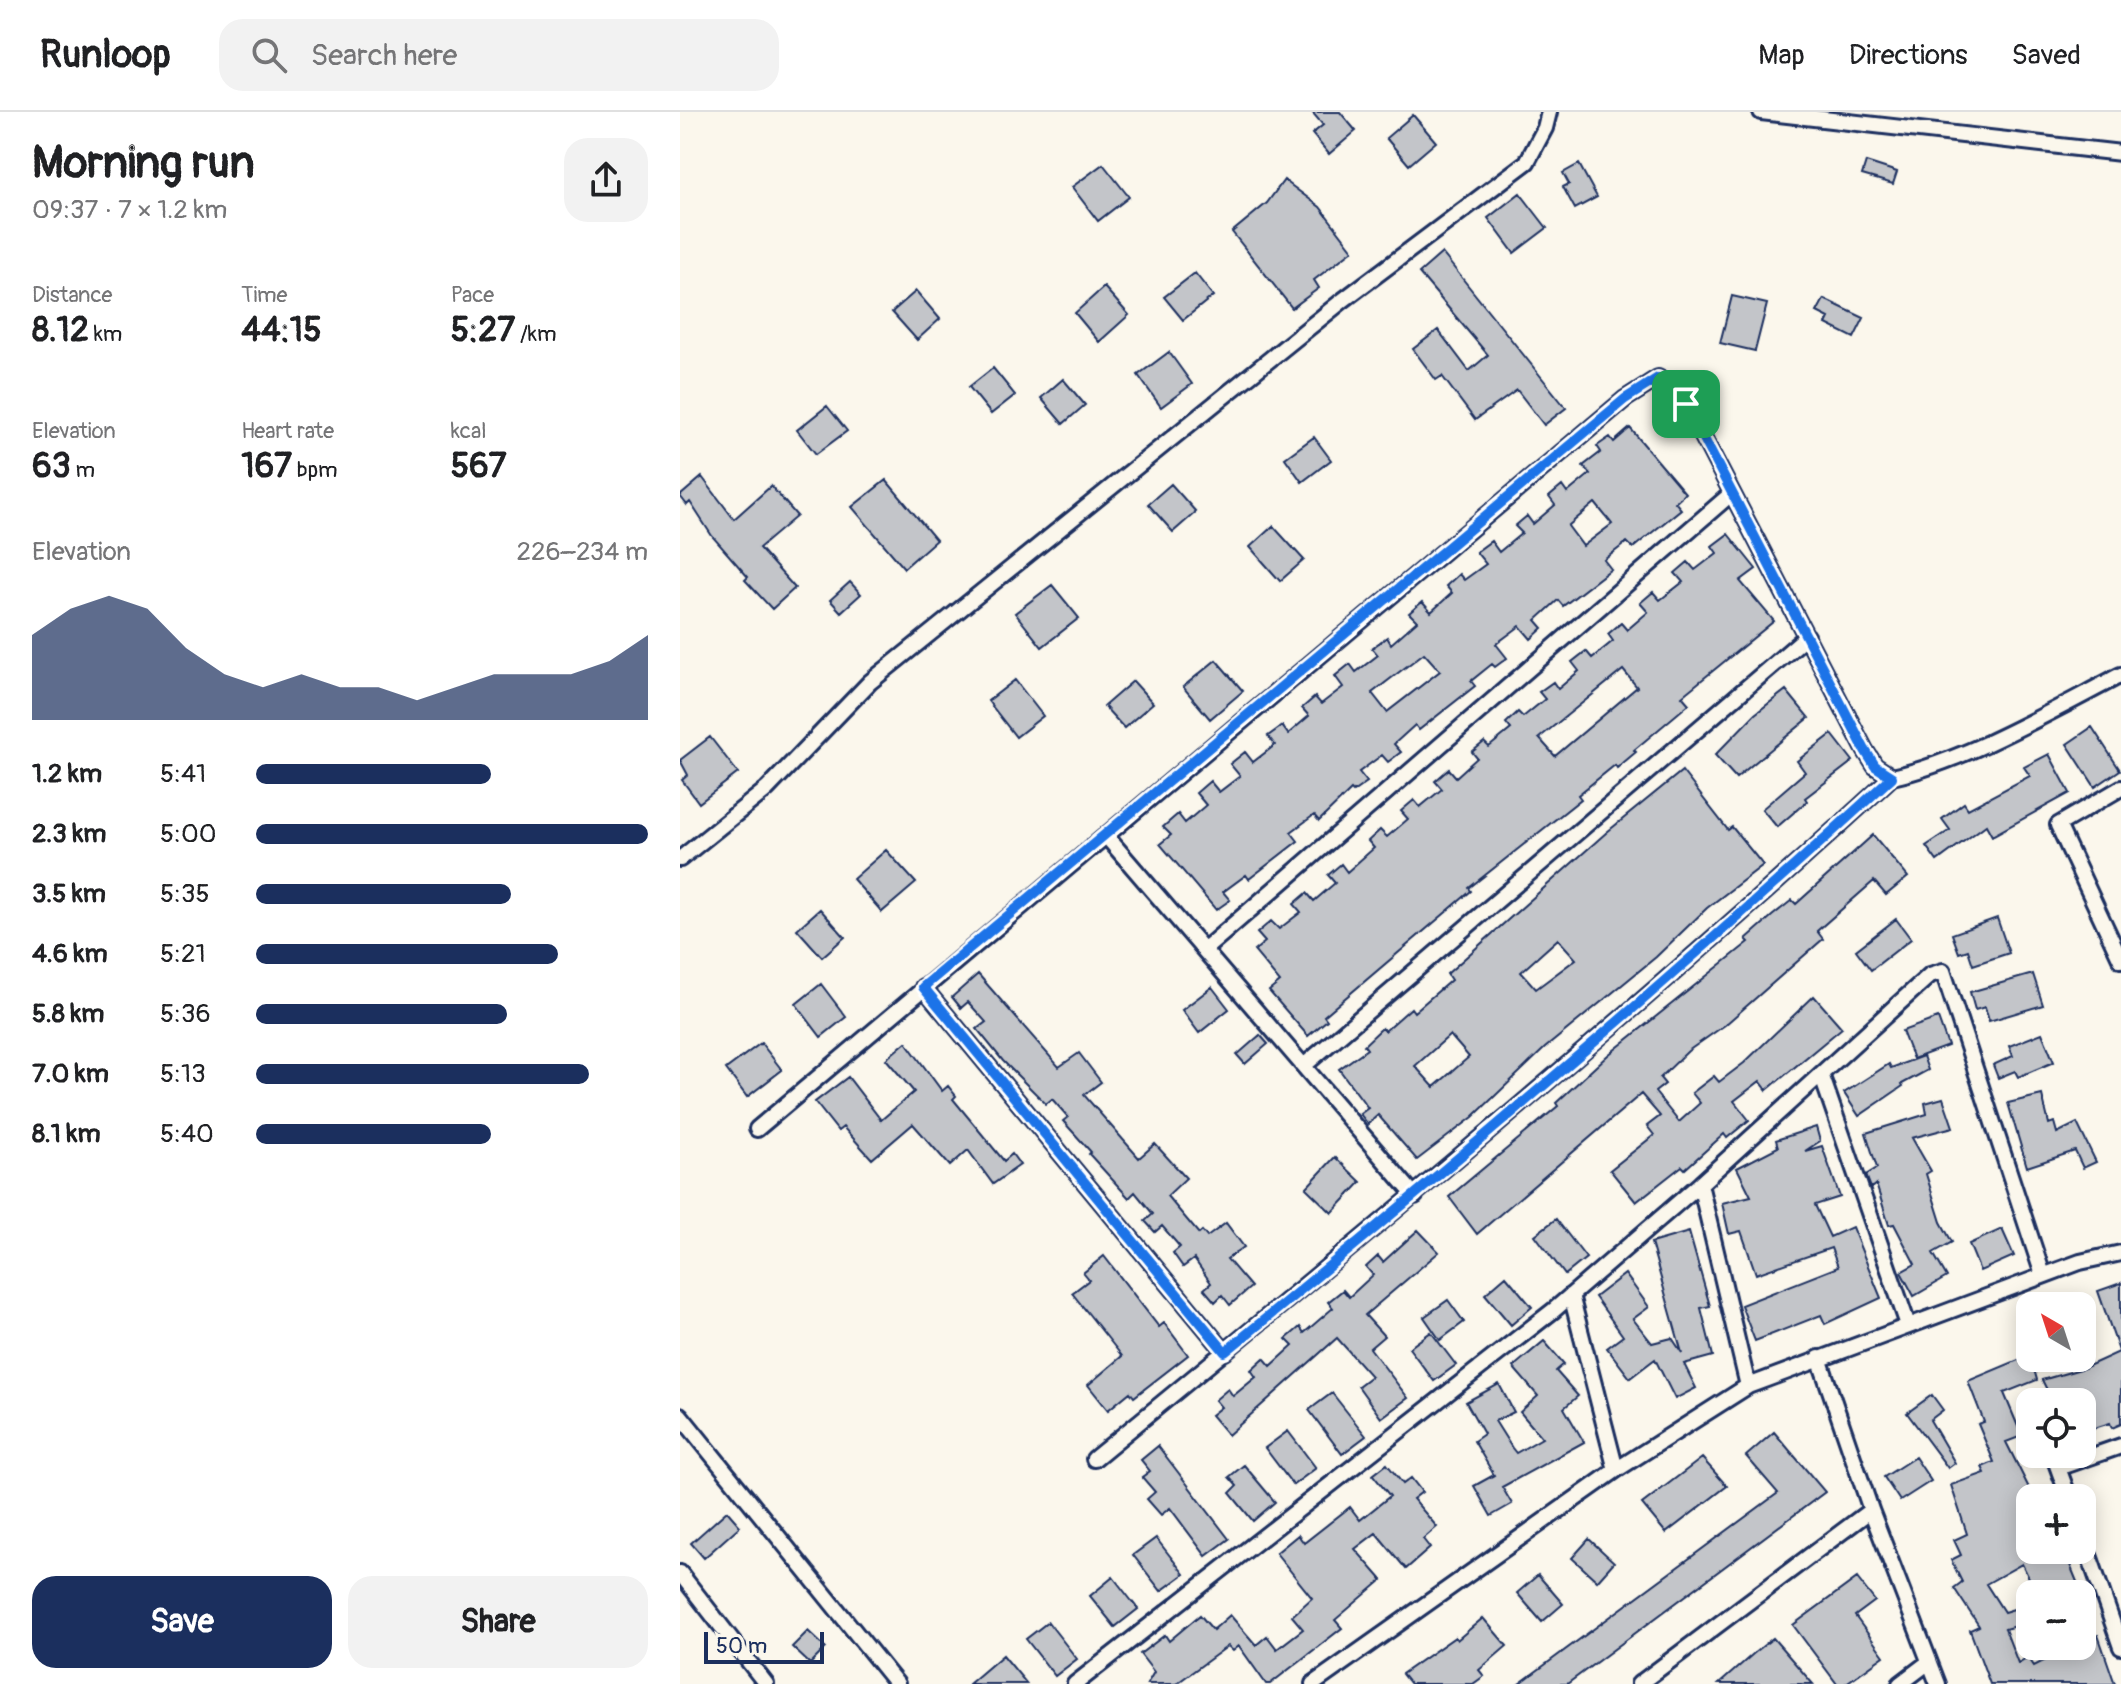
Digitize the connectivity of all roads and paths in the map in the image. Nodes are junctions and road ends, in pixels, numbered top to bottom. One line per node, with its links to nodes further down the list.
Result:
1 (1549, 112): 11 (street)
2 (1761, 112): 3 (street)
3 (1826, 117): 4 (street)
4 (2121, 153)
5 (1732, 493): 6 (street); 10 (street); 12 (street)
6 (1807, 636): 8 (street); 15 (street)
7 (2121, 675): 8 (street)
8 (1892, 777): 19 (street)
9 (2121, 788): 13 (street)
10 (1107, 837): 12 (street); 14 (street)
11 (680, 859)
12 (1205, 949): 15 (street)
13 (2121, 960)
14 (923, 987): 17 (street); 24 (street)
15 (1306, 1064): 19 (street)
16 (1821, 1074): 18 (street); 21 (street); 23 (street)
17 (757, 1129)
18 (1700, 1184): 22 (street); 26 (street)
19 (1415, 1196): 24 (street)
20 (2121, 1253): 21 (street)
21 (2043, 1275): 23 (street)
22 (1571, 1295): 31 (street); 39 (street)
23 (1908, 1325): 25 (street)
24 (1225, 1352): 30 (street)
25 (1819, 1358): 26 (street); 32 (street)
26 (1748, 1386): 31 (street)
27 (680, 1415): 38 (street)
28 (2121, 1446): 29 (street)
29 (2096, 1452)
30 (1094, 1459)
31 (1616, 1470): 40 (street)
32 (1871, 1510): 36 (street); 41 (street)
33 (2092, 1564): 35 (street)
34 (680, 1573): 37 (street)
35 (2121, 1647)
36 (1929, 1662): 42 (street); 43 (street)
37 (766, 1684)
38 (897, 1684)
39 (1075, 1684)
40 (1313, 1684)
41 (1639, 1684)
42 (1900, 1684)
43 (1938, 1684)

